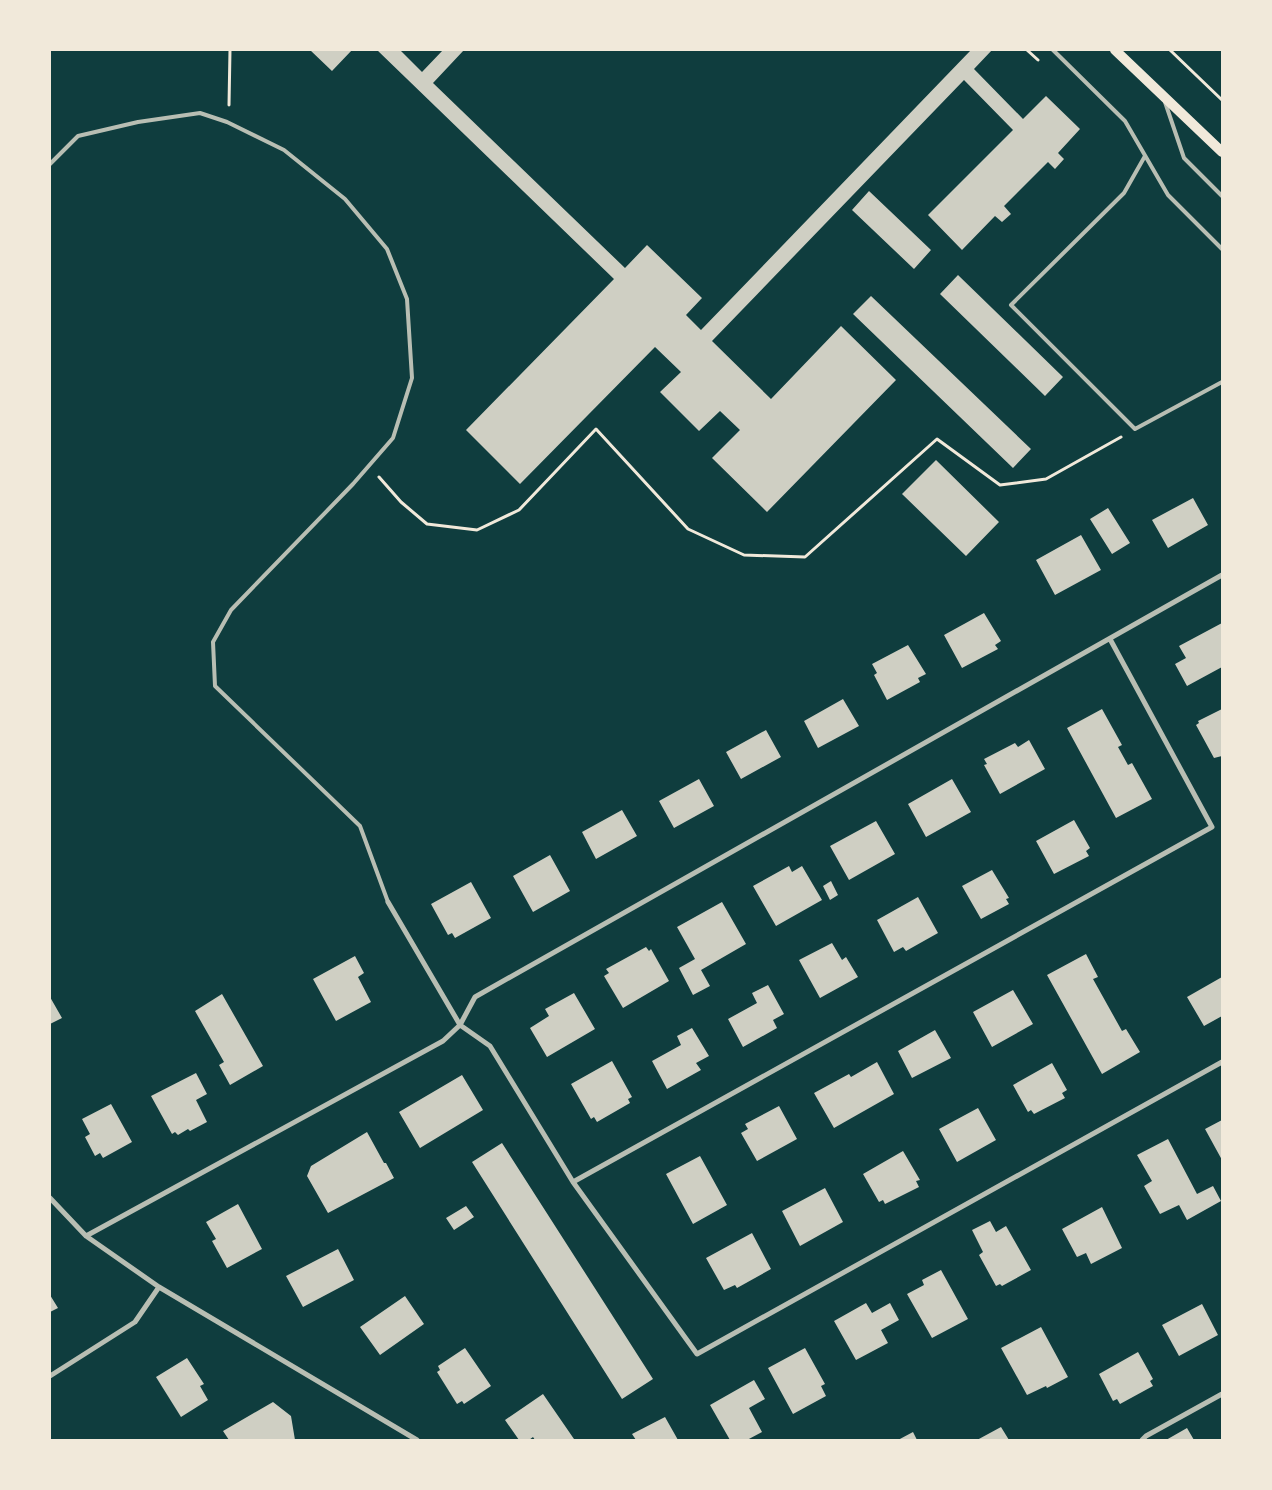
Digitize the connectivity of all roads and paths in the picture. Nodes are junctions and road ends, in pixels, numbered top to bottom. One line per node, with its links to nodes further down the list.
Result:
1 (230, 50): 7 (path)
2 (1053, 50): 9 (lane)
3 (1115, 50): 5 (main road)
4 (1170, 50): 6 (path)
5 (1164, 98): 8 (main road); 11 (lane)
6 (1222, 100)
7 (227, 122): 10 (lane); 15 (lane)
8 (1222, 152)
9 (1145, 156): 12 (lane); 14 (lane)
10 (50, 163)
11 (1222, 196)
12 (1222, 249)
13 (1222, 382): 14 (lane)
14 (1135, 430): 15 (path)
15 (369, 466): 18 (lane)
16 (1222, 576): 17 (street)
17 (1110, 639): 19 (street); 21 (street)
18 (388, 902): 19 (street)
19 (460, 1024): 21 (street); 23 (street)
20 (1222, 1062): 21 (street)
21 (573, 1182)
22 (50, 1198): 23 (street)
23 (86, 1236): 24 (street)
24 (159, 1288): 25 (street); 27 (street)
25 (50, 1376)
26 (1222, 1394): 28 (street)
27 (417, 1440)
28 (1142, 1440)

